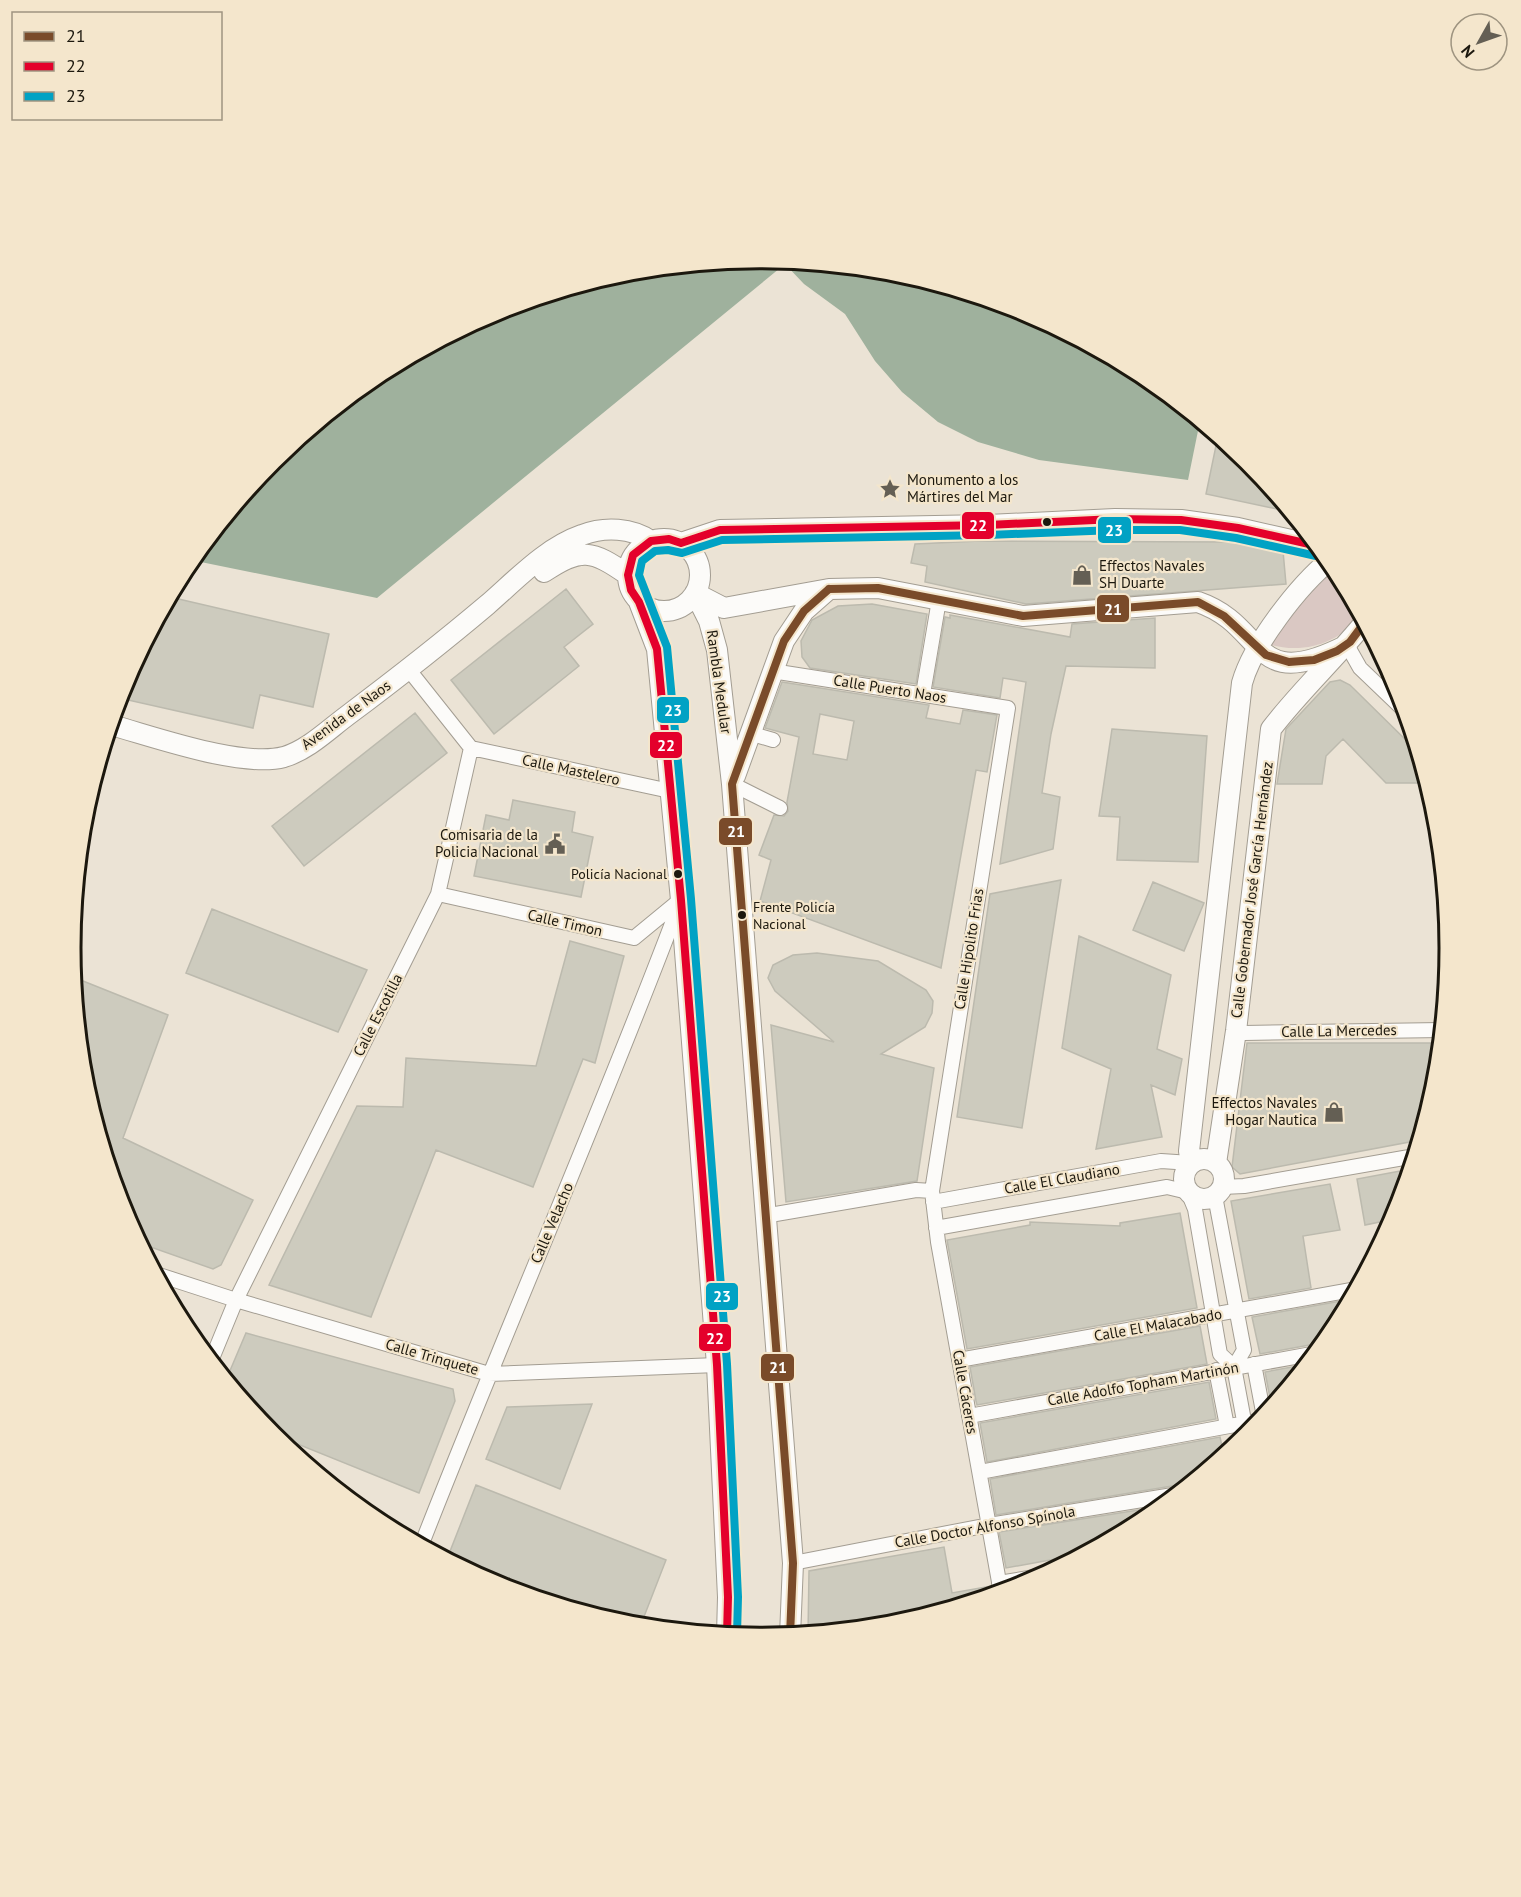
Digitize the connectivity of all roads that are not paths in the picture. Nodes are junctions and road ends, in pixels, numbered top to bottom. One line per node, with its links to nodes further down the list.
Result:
1 (651, 541): 2 (main road); 5 (main road); 6 (main road, Avenida de Naos)
2 (681, 543): 3 (main road); 8 (main road)
3 (1306, 543)
4 (1322, 567): 13 (main road)
5 (628, 575): 6 (main road, Avenida de Naos); 10 (main road)
6 (516, 581): 14 (main road, Avenida de Naos)
7 (829, 589): 8 (main road); 9 (main road); 15 (main road)
8 (695, 593): 10 (main road); 23 (main road, Rambla Medular)
9 (939, 600): 13 (main road); 16 (street)
10 (639, 602): 24 (main road)
11 (1360, 629): 12 (main road, Calle Gobernador José García Hernández)
12 (1347, 645): 13 (main road); 17 (street); 28 (main road, Calle Gobernador José García Hernández)
13 (1257, 649): 31 (main road)
14 (409, 670): 19 (main road, Avenida de Naos); 22 (street)
15 (772, 671): 16 (street, Calle Puerto Naos); 20 (main road)
16 (923, 694): 18 (street, Calle Puerto Naos)
17 (1392, 699)
18 (1008, 708): 35 (street, Calle Hipolito Frias)
19 (118, 728)
20 (749, 733): 21 (street); 23 (main road)
21 (773, 740)
22 (471, 748): 24 (street, Calle Mastelero); 26 (street, Calle Escotilla)
23 (732, 784): 25 (street); 36 (main road, Rambla Medular)
24 (670, 791): 27 (main road)
25 (780, 808)
26 (438, 894): 27 (street, Calle Timon); 40 (street, Calle Escotilla)
27 (681, 900): 47 (main road); 50 (street, Calle Velacho)
28 (1236, 1030): 29 (street, Calle La Mercedes); 32 (main road, Calle Gobernador José García Hernández)
29 (1435, 1030)
30 (1407, 1156): 34 (street)
31 (1191, 1163): 32 (main road); 33 (main road); 35 (street, Calle El Claudiano)
32 (1216, 1163): 34 (main road)
33 (1188, 1192): 34 (main road); 37 (street, Calle El Claudiano); 42 (street)
34 (1219, 1192): 41 (street)
35 (932, 1196): 36 (street, Calle El Claudiano); 37 (street, Calle Cáceres)
36 (764, 1216): 60 (main road, Rambla Medular)
37 (936, 1228): 45 (street, Calle Cáceres)
38 (166, 1277): 40 (street, Calle Trinquete)
39 (1347, 1291): 41 (street, Calle El Malacabado)
40 (236, 1300): 43 (street, Calle Escotilla); 50 (street, Calle Trinquete)
41 (1237, 1311): 42 (street, Calle El Malacabado); 48 (street)
42 (1214, 1315): 45 (street, Calle El Malacabado); 48 (street)
43 (214, 1353)
44 (1305, 1355): 46 (street, Calle Adolfo Topham Martinón)
45 (959, 1360): 52 (street, Calle Cáceres)
46 (1254, 1364): 48 (street, Calle Adolfo Topham Martinón); 51 (street)
47 (717, 1365): 50 (street, Calle Trinquete); 62 (main road)
48 (1234, 1367): 49 (street, Calle Adolfo Topham Martinón); 54 (street)
49 (1216, 1370): 52 (street, Calle Adolfo Topham Martinón); 55 (street)
50 (489, 1374): 59 (street, Calle Velacho)
51 (1261, 1408)
52 (969, 1416): 56 (street, Calle Cáceres)
53 (1247, 1422): 54 (street)
54 (1244, 1423): 55 (street)
55 (1227, 1426): 56 (street)
56 (980, 1472): 58 (street, Calle Cáceres)
57 (1161, 1497): 58 (street, Calle Doctor Alfonso Spínola)
58 (989, 1525): 60 (street, Calle Doctor Alfonso Spínola); 61 (street, Calle Cáceres)
59 (424, 1539)
60 (793, 1563): 63 (main road, Rambla Medular)
61 (999, 1584)
62 (727, 1627)
63 (790, 1627)

